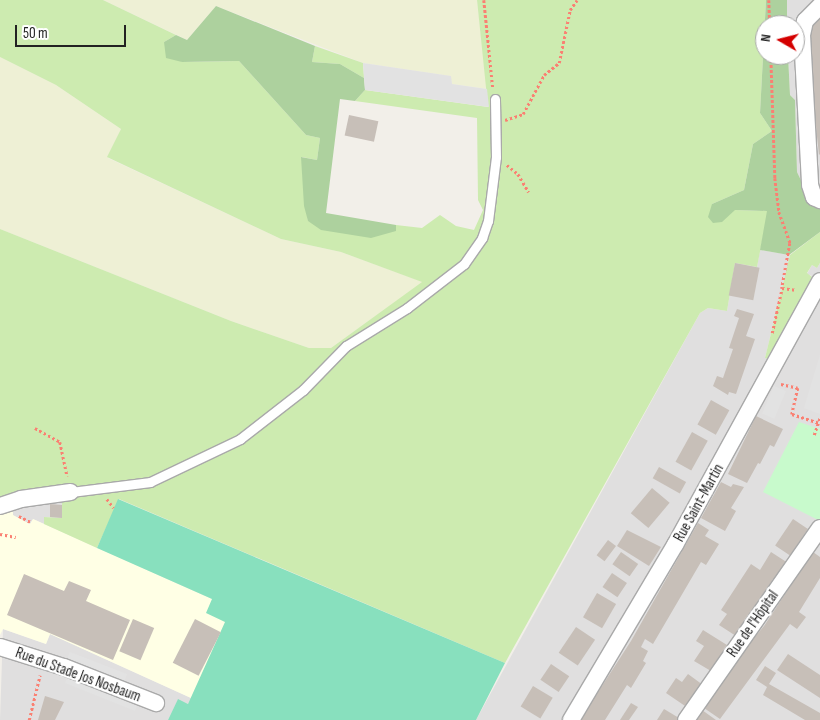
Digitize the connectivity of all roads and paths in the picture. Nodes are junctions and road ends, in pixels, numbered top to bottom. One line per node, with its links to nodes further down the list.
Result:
1 (484, 0): 7 (path)
2 (577, 0): 8 (path)
3 (769, 0): 5 (path)
4 (820, 6): 11 (street)
5 (770, 15)
6 (771, 65): 12 (path)
7 (495, 99): 8 (lane)
8 (496, 120): 9 (lane)
9 (496, 157): 10 (path); 18 (lane)
10 (530, 192)
11 (820, 200)
12 (817, 287): 13 (street, Rue Saint-Martin)
13 (767, 380): 15 (path); 28 (street, Rue Saint-Martin)
14 (820, 418): 15 (path)
15 (819, 423): 17 (path)
16 (35, 428): 18 (path)
17 (814, 435)
18 (71, 492): 19 (street)
19 (7, 510): 20 (path)
20 (31, 522)
21 (820, 528): 29 (street, Rue de l'Hôpital)
22 (0, 534): 23 (path)
23 (16, 537)
24 (0, 647): 25 (street, Rue du Stade Jos Nosbaum)
25 (44, 660): 26 (street, Rue du Stade Jos Nosbaum); 27 (path)
26 (156, 703)
27 (29, 720)
28 (571, 720)
29 (686, 720)

